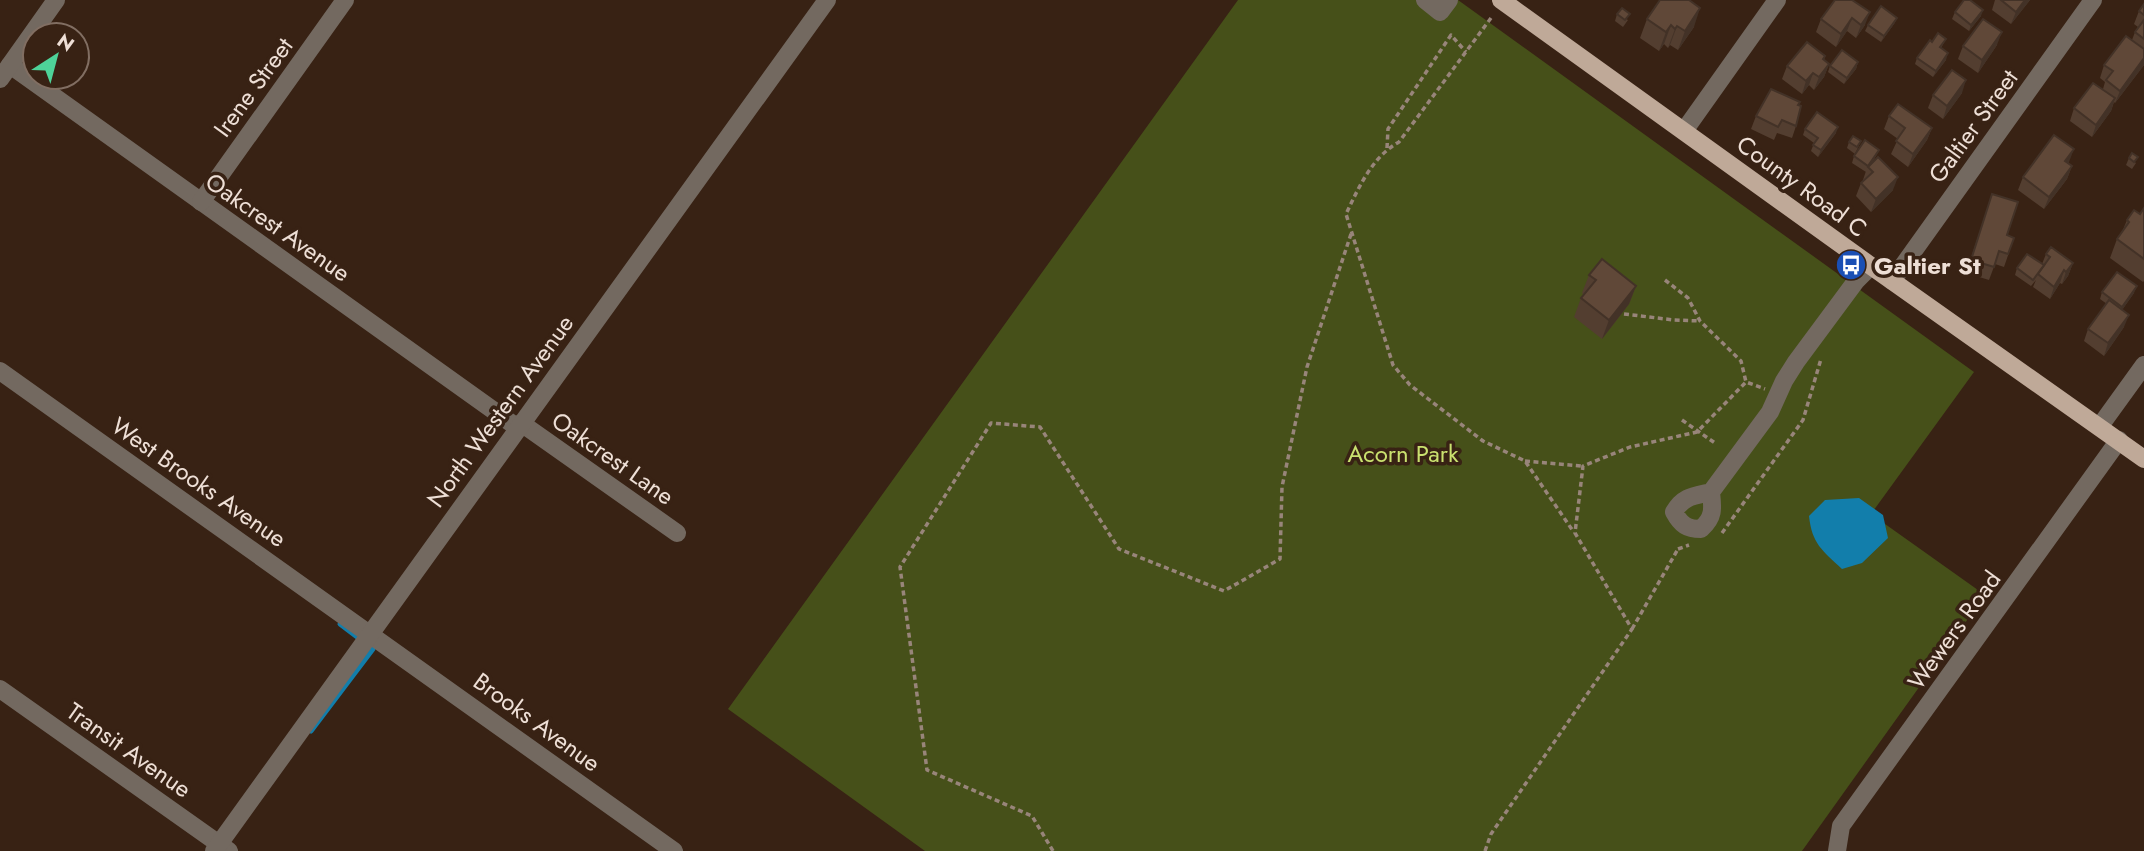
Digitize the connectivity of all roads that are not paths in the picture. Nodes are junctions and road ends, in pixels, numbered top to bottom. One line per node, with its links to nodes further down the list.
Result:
1 (56, 0): 9 (street)
2 (345, 0): 11 (street, Irene Street)
3 (827, 0): 16 (street, North Western Avenue)
4 (1425, 0): 5 (street)
5 (1449, 0)
6 (1501, 0): 10 (main road, County Road C)
7 (1777, 0): 10 (street)
8 (2093, 0): 13 (street, Galtier Street)
9 (5, 72): 11 (street, Oakcrest Avenue)
10 (1684, 131): 12 (main road, County Road C)
11 (201, 202): 16 (street, Oakcrest Avenue)
12 (1871, 266): 13 (main road, County Road C); 20 (street)
13 (1892, 281): 17 (main road, County Road C)
14 (2144, 365): 17 (street)
15 (0, 371): 22 (street, West Brooks Avenue)
16 (520, 426): 21 (street, Oakcrest Lane); 22 (street, North Western Avenue)
17 (2100, 426): 18 (main road, County Road C)
18 (2119, 440): 19 (main road, County Road C); 26 (street, Wewers Road)
19 (2144, 459)
20 (1711, 492): 20 (street)
21 (677, 533)
22 (370, 633): 24 (street, North Western Avenue); 25 (street, Brooks Avenue)
23 (0, 690): 24 (street, Transit Avenue)
24 (221, 849)
25 (674, 851)
26 (1837, 851)

